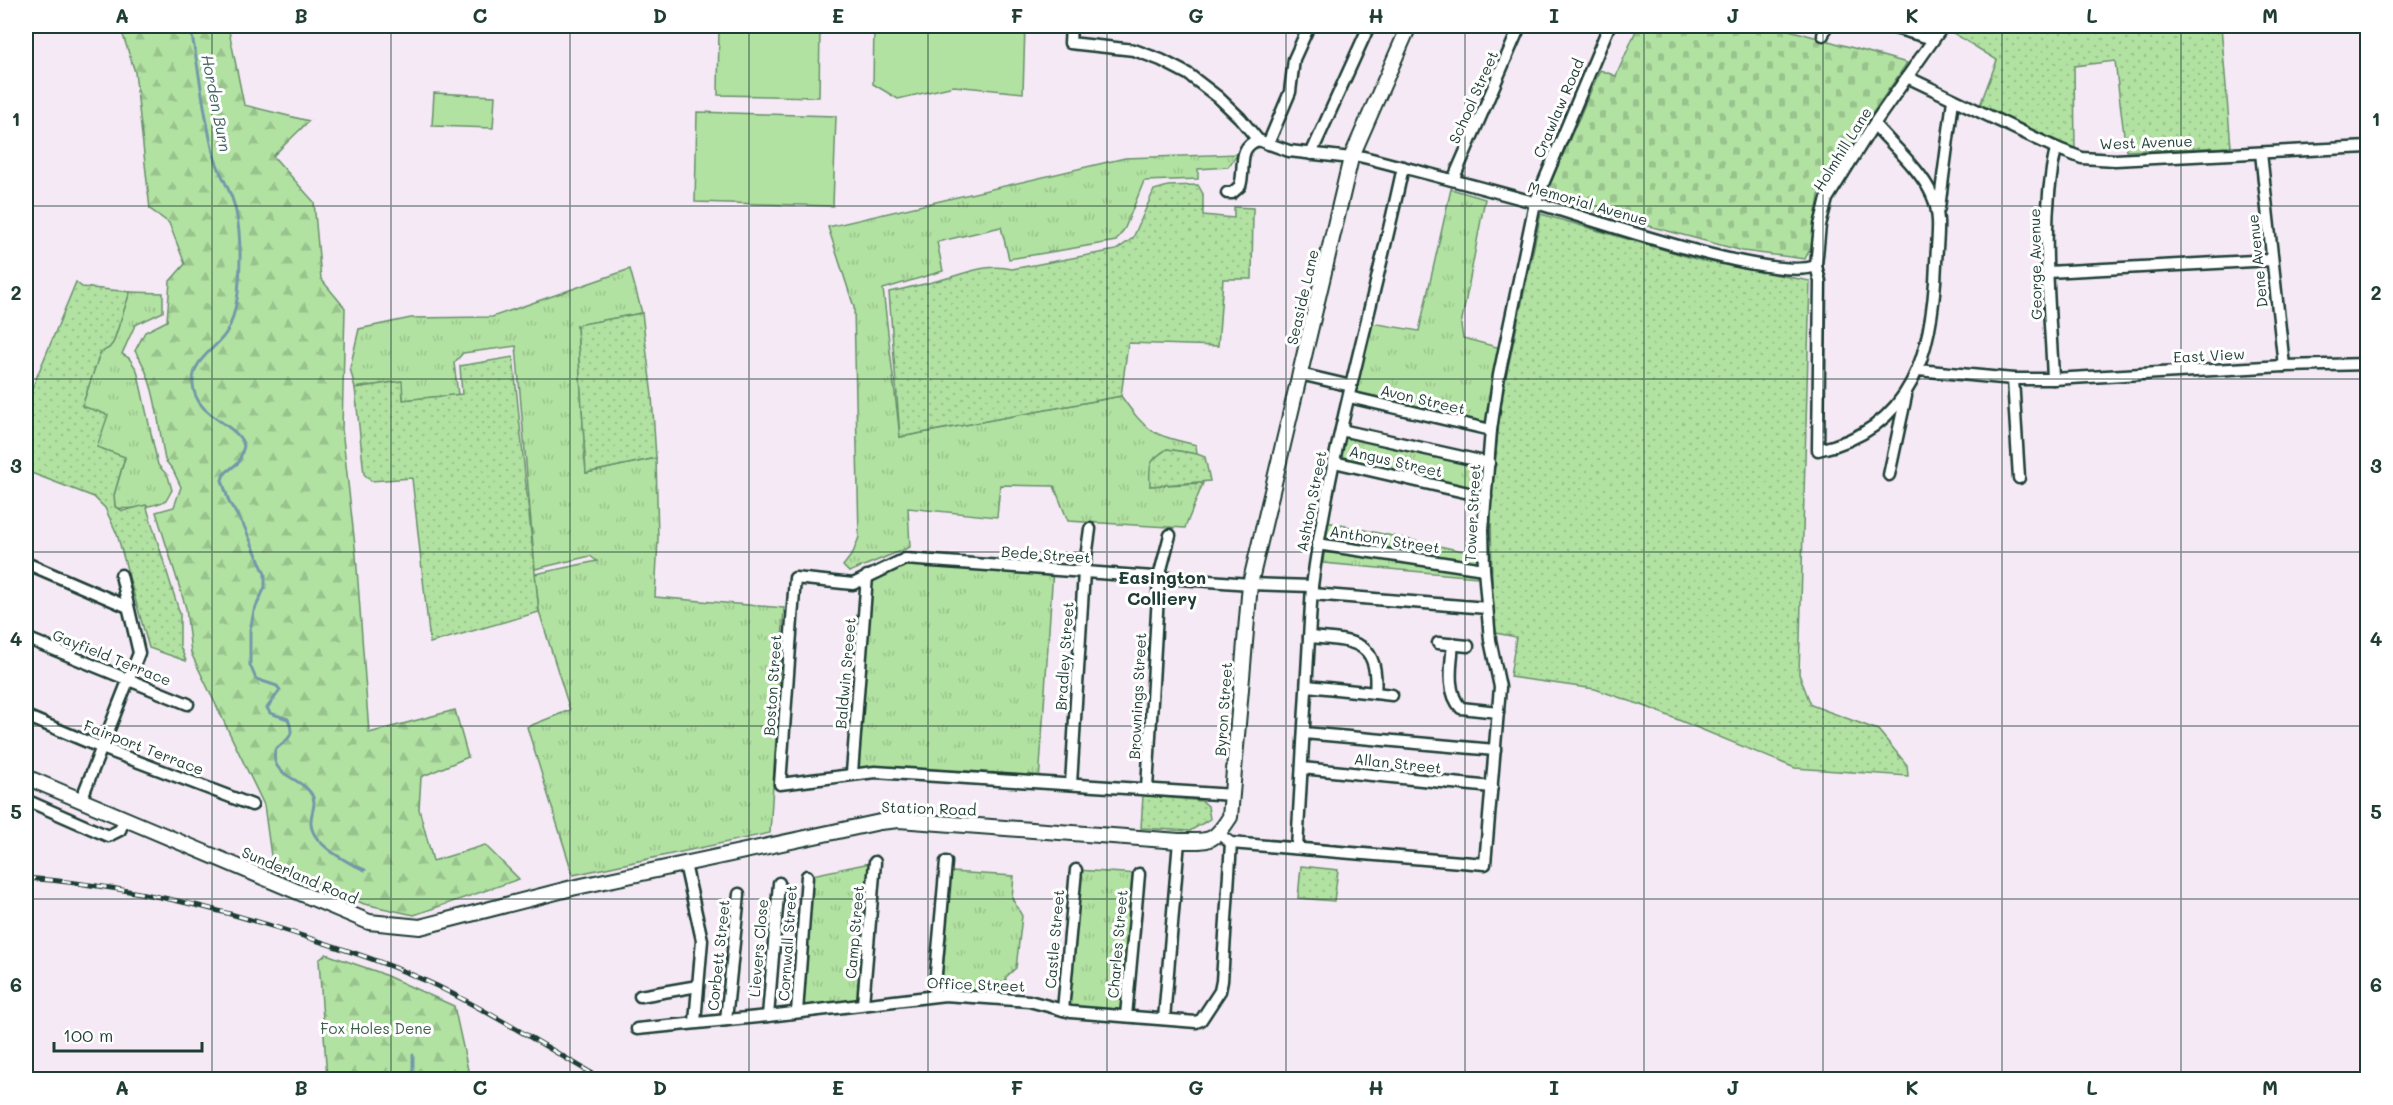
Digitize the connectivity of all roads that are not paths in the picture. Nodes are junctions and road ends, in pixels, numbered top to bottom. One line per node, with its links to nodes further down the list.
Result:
1 (1071, 26): 13 (street)
2 (1309, 26): 13 (street)
3 (1369, 26): 17 (street)
4 (1409, 26): 18 (main road, Seaside Lane)
5 (1520, 26): 20 (street, School Street)
6 (1609, 26): 22 (street, Crawlaw Road)
7 (1888, 26): 9 (street)
8 (1943, 26): 9 (street, Holmhill Lane)
9 (1933, 39): 10 (street, Holmhill Lane)
10 (1907, 77): 11 (street, West Avenue); 12 (street, Holmhill Lane)
11 (1953, 100): 15 (street, West Avenue); 23 (street)
12 (1874, 124): 23 (street); 25 (street, Holmhill Lane)
13 (1263, 142): 17 (street, Memorial Avenue); 21 (street)
14 (2367, 147): 16 (street, West Avenue)
15 (2056, 148): 16 (street, West Avenue); 26 (street, George Avenue)
16 (2262, 153): 24 (street, Dene Avenue)
17 (1311, 154): 18 (street, Memorial Avenue)
18 (1352, 156): 19 (street, Memorial Avenue); 30 (main road, Seaside Lane)
19 (1403, 168): 20 (street, Memorial Avenue); 33 (street, Ashton Street)
20 (1453, 180): 22 (street, Memorial Avenue)
21 (1227, 193)
22 (1534, 202): 25 (street, Memorial Avenue); 36 (street, Tower Street)
23 (1938, 215): 29 (street)
24 (2272, 260): 26 (street); 28 (street, Dene Avenue)
25 (1816, 266): 34 (street, Holmhill Lane)
26 (2048, 273): 32 (street, George Avenue)
27 (2367, 364): 28 (street, East View)
28 (2284, 366): 32 (street, East View)
29 (1918, 370): 31 (street, East View); 34 (street)
30 (1300, 374): 33 (street, Avon Street); 51 (main road, Seaside Lane)
31 (2013, 379): 32 (street, East View); 40 (street)
32 (2053, 379)
33 (1350, 392): 35 (street, Ashton Street); 36 (street, Avon Street)
34 (1907, 393): 39 (street)
35 (1341, 430): 37 (street, Ashton Street); 38 (street)
36 (1491, 430): 38 (street, Tower Street)
37 (1334, 462): 41 (street, Angus Street); 44 (street, Ashton Street)
38 (1489, 463): 41 (street, Tower Street)
39 (1889, 476)
40 (2019, 477)
41 (1486, 497): 46 (street, Tower Street)
42 (1090, 529): 47 (street, Bradley Street)
43 (1170, 535): 50 (street, Brownings Street)
44 (1317, 544): 46 (street, Anthony Street); 53 (street, Ashton Street)
45 (26, 563): 54 (street)
46 (1484, 569): 55 (street, Tower Street)
47 (1084, 572): 49 (street, Bede Street); 50 (street, Bede Street); 74 (street, Bradley Street)
48 (121, 575): 54 (street)
49 (867, 576): 52 (street, Bede Street); 72 (street, Baldwin Sreeet)
50 (1159, 577): 51 (street, Bede Street); 76 (street, Brownings Street)
51 (1250, 584): 53 (street, Bede Street); 77 (main road, Byron Street)
52 (794, 589): 72 (street, Boston Street)
53 (1312, 590): 55 (street, Bede Street); 56 (street, Ashton Street)
54 (128, 607): 61 (street)
55 (1487, 608): 66 (street, Tower Street)
56 (1309, 637): 62 (street, Ashton Street); 63 (street)
57 (26, 638): 61 (street, Gayfield Terrace)
58 (1438, 643): 59 (street)
59 (1453, 644): 60 (street); 66 (street)
60 (1468, 646)
61 (128, 681): 65 (street, Gayfield Terrace); 69 (street)
62 (1307, 686): 63 (street); 68 (street, Ashton Street)
63 (1375, 693): 64 (street)
64 (1392, 695)
65 (188, 704)
66 (1498, 712): 70 (street, Tower Street)
67 (26, 716): 69 (street, Fairport Terrace)
68 (1304, 733): 70 (street); 71 (street, Ashton Street)
69 (102, 748): 79 (street); 80 (street, Fairport Terrace)
70 (1495, 750): 75 (street, Tower Street)
71 (1302, 768): 75 (street, Allan Street); 85 (street, Ashton Street)
72 (852, 773): 74 (street)
73 (26, 777): 79 (main road, Sunderland Road)
74 (1071, 784): 76 (street)
75 (1492, 787): 85 (street, Tower Street)
76 (1147, 789): 77 (street)
77 (1233, 795): 82 (main road, Byron Street)
78 (26, 800): 81 (street)
79 (81, 800): 81 (main road, Sunderland Road)
80 (252, 806)
81 (125, 818): 93 (main road, Sunderland Road)
82 (1219, 834): 83 (main road, Station Road); 84 (street)
83 (1179, 841): 88 (main road, Station Road); 103 (street)
84 (1231, 843): 85 (street); 103 (street, Office Street)
85 (1297, 848)
86 (946, 861): 96 (street)
87 (875, 862): 98 (street, Camp Street)
88 (685, 864): 93 (main road, Station Road); 95 (street)
89 (1076, 870): 99 (street, Castle Street)
90 (1139, 874): 102 (street, Charles Street)
91 (807, 876): 100 (street, Cornwall Street)
92 (779, 883): 101 (street, Lievers Close)
93 (572, 888)
94 (739, 894): 104 (street, Corbett Street)
95 (698, 986): 97 (street); 105 (street)
96 (934, 995): 98 (street, Office Street); 99 (street, Office Street)
97 (640, 996)
98 (862, 1004): 100 (street, Office Street)
99 (1063, 1010): 102 (street, Office Street)
100 (796, 1012): 101 (street, Office Street)
101 (768, 1016): 104 (street, Office Street)
102 (1126, 1016): 103 (street, Office Street)
103 (1164, 1019)
104 (726, 1020): 105 (street, Office Street)
105 (695, 1022): 106 (street, Office Street)
106 (637, 1029)

